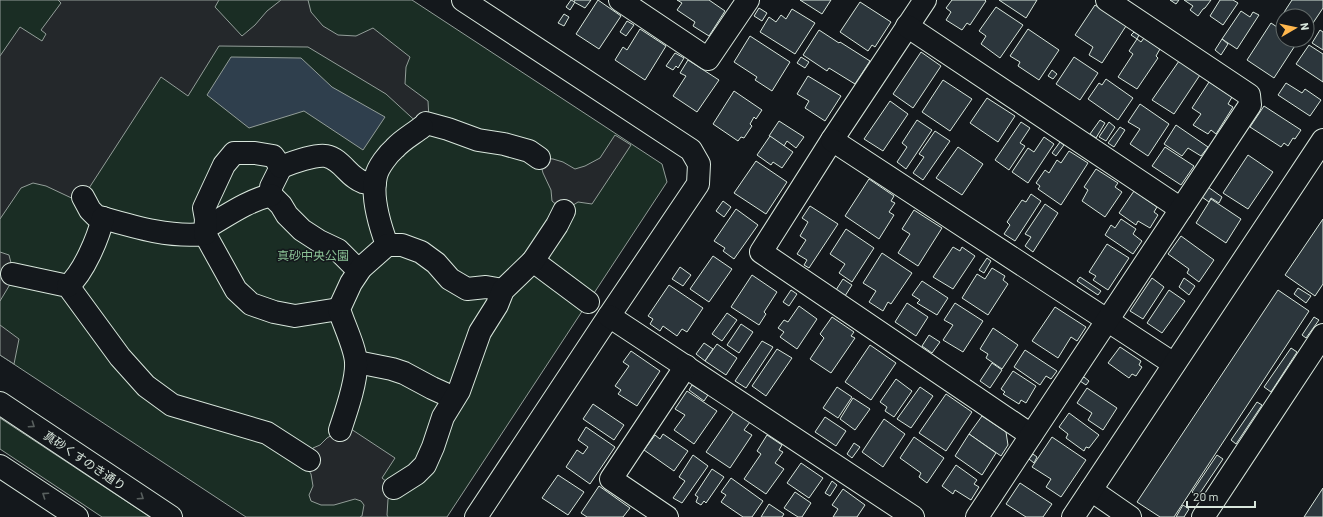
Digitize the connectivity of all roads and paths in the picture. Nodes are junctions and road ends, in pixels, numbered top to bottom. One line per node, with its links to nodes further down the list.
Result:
1 (620, 0): 2 (street)
2 (748, 0)
3 (925, 0): 6 (street)
4 (1107, 0): 14 (street)
5 (473, 3): 26 (street)
6 (907, 26): 7 (street); 14 (street)
7 (832, 140): 27 (street); 35 (street)
8 (1323, 140): 30 (street)
9 (539, 158): 11 (street)
10 (281, 167): 11 (street); 12 (street); 17 (street)
11 (375, 183): 18 (street)
12 (271, 195): 17 (street); 20 (street)
13 (84, 197): 16 (street)
14 (1181, 209): 27 (street)
15 (564, 211): 19 (street)
16 (103, 218): 17 (street); 22 (street)
17 (206, 230): 25 (street)
18 (387, 245): 20 (street); 23 (street)
19 (533, 261): 23 (street); 24 (street)
20 (361, 268): 25 (street)
21 (12, 274): 22 (street)
22 (68, 286): 36 (street)
23 (503, 290): 32 (street)
24 (588, 302)
25 (339, 309): 29 (street)
26 (609, 316): 31 (street); 42 (street)
27 (1107, 320): 30 (street); 35 (street)
28 (1323, 335): 48 (street)
29 (356, 362): 32 (street); 34 (street)
30 (1174, 364): 39 (street)
31 (686, 366): 43 (street); 44 (street)
32 (454, 398): 38 (street)
33 (0, 403): 41 (street, 真砂くすのき通り, one-way to 41)
34 (340, 430)
35 (1031, 435): 45 (street)
36 (309, 460)
37 (0, 466): 40 (street, one-way to 37)
38 (394, 488)
39 (1091, 490): 46 (street); 47 (street)
40 (77, 517)
41 (171, 517)
42 (476, 517)
43 (668, 517)
44 (913, 517)
45 (977, 517)
46 (1073, 517)
47 (1130, 517)
48 (1203, 517)

